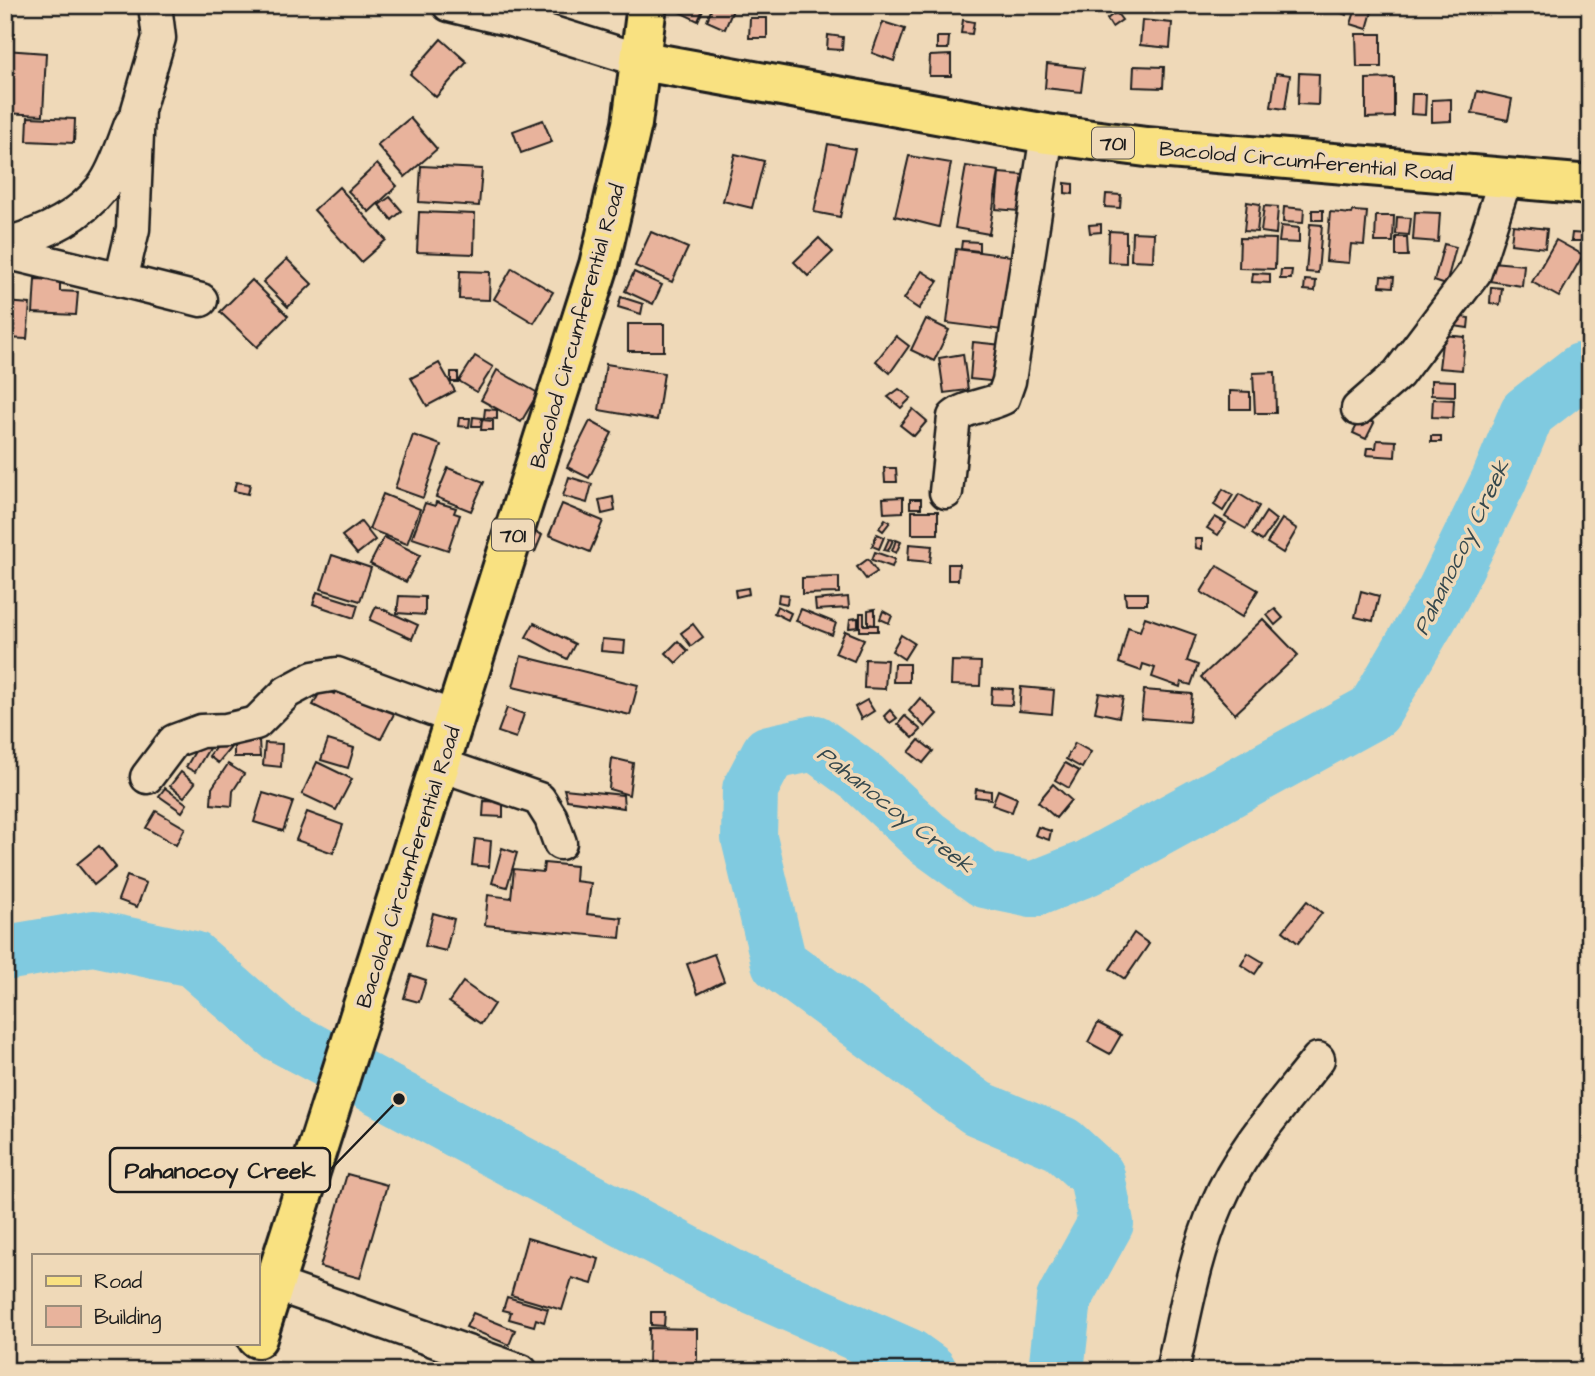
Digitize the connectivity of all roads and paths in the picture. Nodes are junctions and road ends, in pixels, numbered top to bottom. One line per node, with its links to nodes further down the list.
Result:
1 (155, 5): 5 (street)
2 (449, 5): 4 (street)
3 (647, 5): 4 (main road)
4 (642, 61): 6 (main road, Bacolod Circumferential Road / 701); 15 (main road, Bacolod Circumferential Road / 701)
5 (138, 110): 9 (street); 11 (street)
6 (1047, 134): 7 (main road, Bacolod Circumferential Road / 701); 14 (street)
7 (1506, 177): 8 (main road, Bacolod Circumferential Road / 701); 13 (street)
8 (1590, 185)
9 (5, 244)
10 (5, 252): 11 (street)
11 (121, 280): 12 (street)
12 (201, 300)
13 (1358, 409)
14 (946, 492)
15 (456, 718): 16 (main road, Bacolod Circumferential Road / 701); 17 (street)
16 (441, 765): 18 (street); 20 (main road, Bacolod Circumferential Road / 701)
17 (146, 777)
18 (560, 843)
19 (1318, 1059): 25 (street)
20 (274, 1284): 21 (main road, Bacolod Circumferential Road / 701); 24 (street)
21 (259, 1334)
22 (256, 1344): 23 (main road, Bacolod Circumferential Road / 701)
23 (250, 1371)
24 (521, 1371)
25 (1172, 1371)

